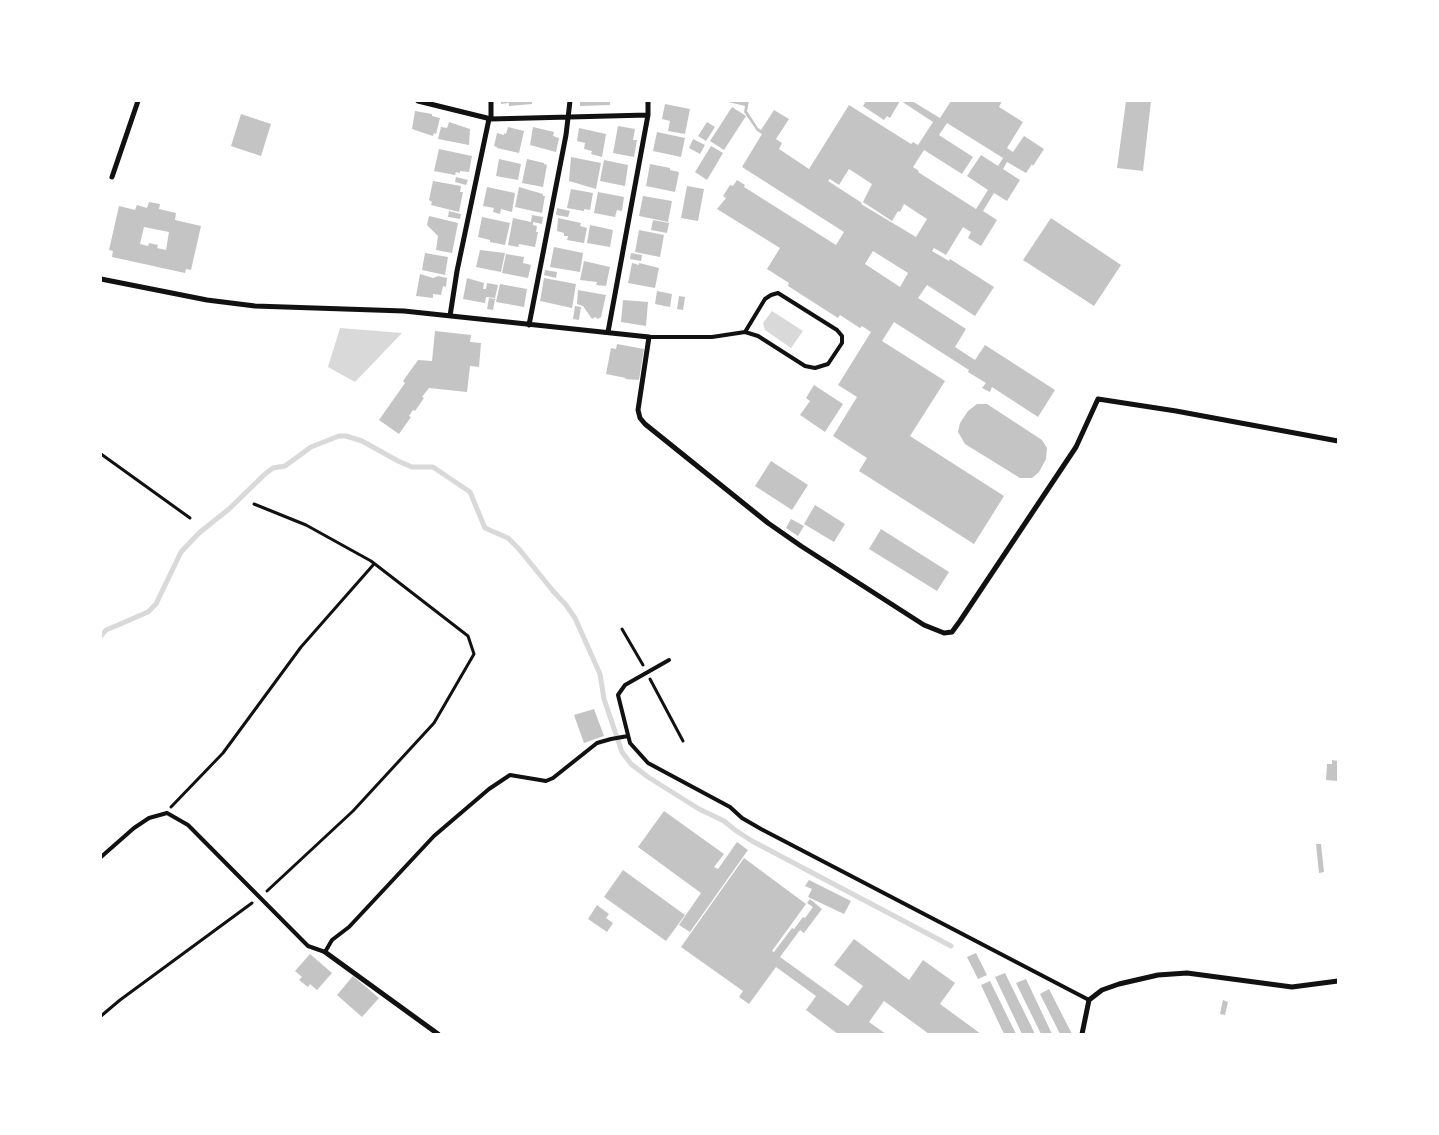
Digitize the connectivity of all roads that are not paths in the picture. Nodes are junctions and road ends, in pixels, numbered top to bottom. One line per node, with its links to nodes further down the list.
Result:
1 (138, 101): 9 (street)
2 (418, 101): 8 (street)
3 (491, 101): 8 (street)
4 (570, 101): 7 (street)
5 (648, 101): 6 (street)
6 (648, 115): 7 (street); 13 (street)
7 (569, 117): 8 (street); 12 (street)
8 (490, 119): 11 (street)
9 (112, 177)
10 (101, 278): 11 (street)
11 (450, 316): 12 (street)
12 (529, 325): 13 (street)
13 (608, 332): 15 (street)
14 (745, 332): 14 (lane); 15 (lane)
15 (650, 337): 16 (street)
16 (1338, 441)
17 (669, 660): 18 (lane)
18 (626, 736): 20 (lane); 22 (lane)
19 (101, 858): 20 (lane)
20 (325, 952): 23 (street)
21 (1338, 981): 22 (street)
22 (1089, 1000): 24 (street)
23 (438, 1034)
24 (1082, 1034)

